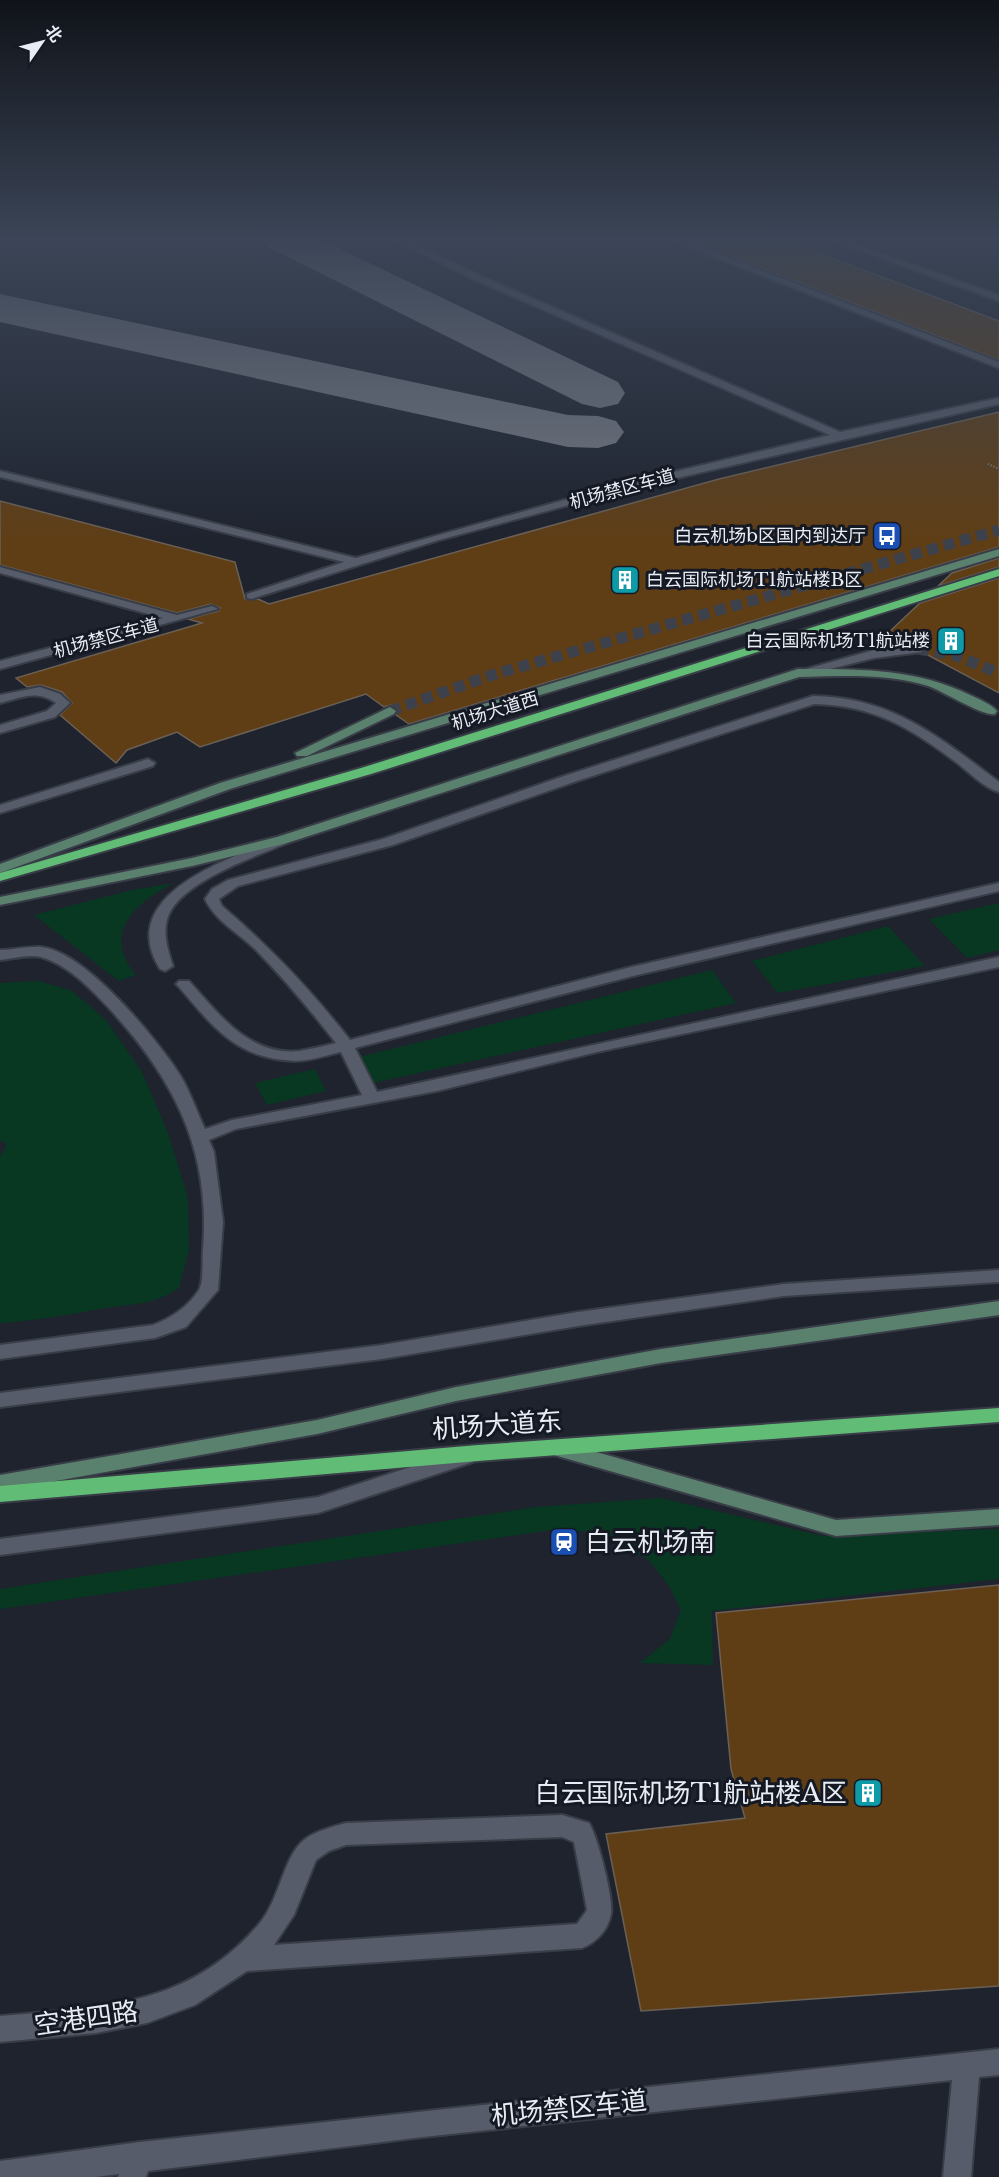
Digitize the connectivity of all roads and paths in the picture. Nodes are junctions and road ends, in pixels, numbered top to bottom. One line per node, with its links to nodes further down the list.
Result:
1 (617, 339): 5 (street)
2 (931, 339): 3 (street)
3 (999, 365)
4 (999, 401): 5 (street, 机场禁区车道)
5 (838, 435): 10 (street, 机场禁区车道)
6 (988, 464): 7 (path)
7 (999, 469)
8 (0, 474): 10 (street)
9 (999, 552): 24 (main road)
10 (354, 561): 13 (street, 机场禁区车道)
11 (0, 570): 15 (street)
12 (999, 572): 29 (highway, 机场大道西)
13 (251, 596)
14 (212, 609): 15 (street, 机场禁区车道)
15 (178, 619): 17 (street, 机场禁区车道)
16 (918, 649): 18 (street)
17 (0, 665)
18 (798, 673): 21 (main road); 27 (main road)
19 (0, 699): 22 (street)
20 (390, 711): 24 (main road)
21 (991, 711)
22 (0, 729)
23 (148, 763): 26 (street)
24 (225, 786): 28 (main road)
25 (999, 788): 36 (street)
26 (0, 809)
27 (282, 840): 31 (main road); 34 (street)
28 (0, 869)
29 (0, 877)
30 (999, 886): 36 (street)
31 (0, 902)
32 (0, 955): 38 (street)
33 (999, 962): 37 (street)
34 (165, 966)
35 (184, 984): 36 (street)
36 (346, 1046): 37 (street)
37 (371, 1097): 38 (street)
38 (200, 1137): 41 (street)
39 (999, 1276): 42 (street)
40 (999, 1308): 46 (main road)
41 (0, 1352)
42 (0, 1400)
43 (999, 1415): 44 (highway, 机场大道东)
44 (553, 1448): 45 (highway, 机场大道东); 48 (main road)
45 (478, 1453): 47 (highway, 机场大道东); 49 (street)
46 (0, 1483)
47 (0, 1494)
48 (999, 1517)
49 (0, 1547)
50 (241, 1959): 50 (street, 空港四路); 51 (street, 空港四路)
51 (0, 2029)
52 (999, 2062): 53 (street, 机场禁区车道)
53 (967, 2067): 54 (street, 机场禁区车道); 56 (street)
54 (136, 2167): 55 (street, 机场禁区车道)
55 (0, 2175)
56 (957, 2177)

